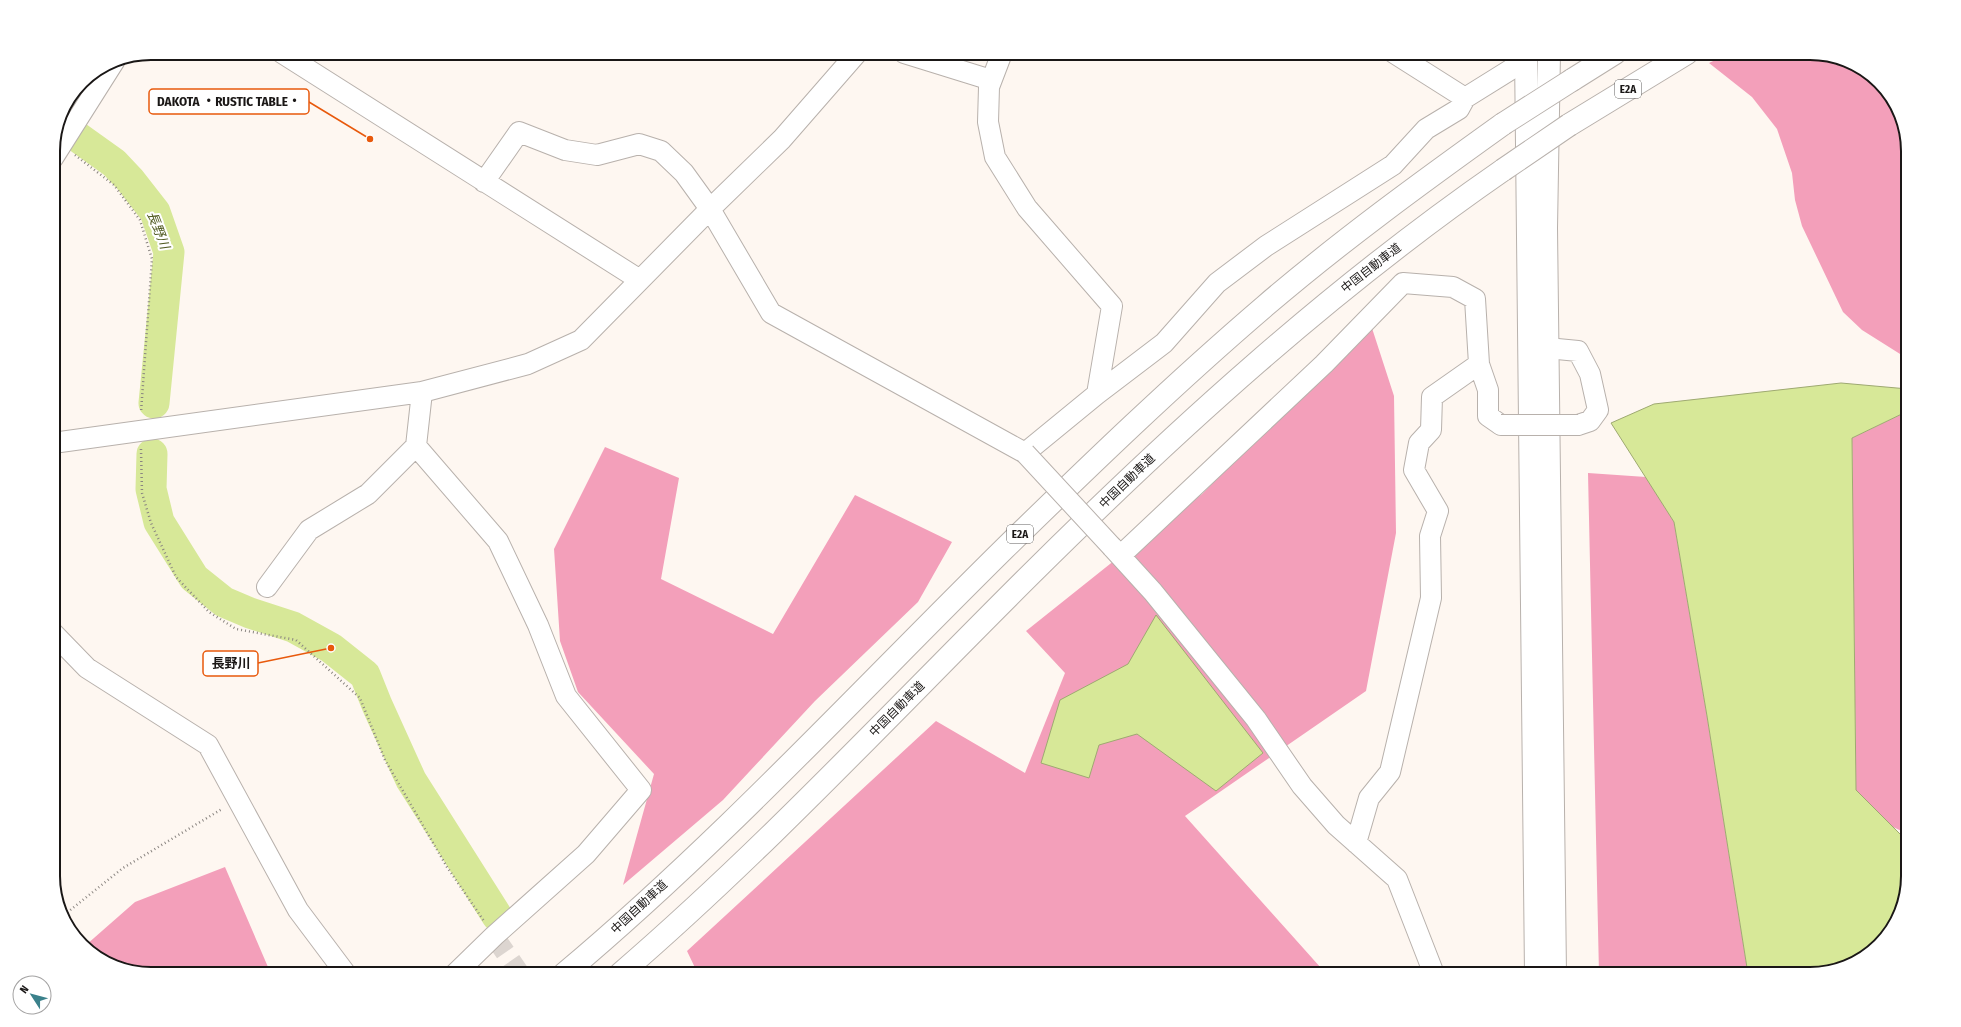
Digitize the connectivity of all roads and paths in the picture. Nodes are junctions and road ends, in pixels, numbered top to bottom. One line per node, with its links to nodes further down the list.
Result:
1 (293, 60): 16 (street)
2 (851, 60): 17 (street)
3 (927, 60): 12 (street)
4 (999, 60): 12 (street)
5 (1405, 60): 13 (street)
6 (1522, 60): 13 (street)
7 (1526, 60): 39 (main road)
8 (1549, 60): 19 (main road)
9 (1604, 60): 36 (main road, 中国自動車道 / E2A, bridge)
10 (1676, 60): 37 (main road, 中国自動車道 / E2A, bridge)
11 (108, 71): 14 (street)
12 (991, 80): 22 (street)
13 (1465, 98): 22 (street)
14 (60, 148)
15 (60, 152): 23 (path)
16 (484, 182): 17 (street); 18 (street)
17 (710, 209): 18 (street); 26 (street)
18 (640, 280): 21 (street)
19 (1547, 348): 20 (street, bridge); 40 (main road)
20 (1479, 364): 27 (street); 31 (street)
21 (422, 392): 23 (street); 25 (street)
22 (1097, 394): 26 (street)
23 (140, 432): 24 (street); 33 (path)
24 (60, 442)
25 (416, 446): 28 (street); 33 (street)
26 (1025, 453): 27 (street, bridge)
27 (1116, 551): 31 (street)
28 (267, 587)
29 (60, 640): 30 (street)
30 (237, 799): 32 (path); 34 (street)
31 (1356, 843): 38 (street)
32 (68, 912)
33 (494, 936): 35 (street)
34 (341, 967)
35 (462, 967)
36 (572, 967)
37 (628, 967)
38 (1431, 967)
39 (1536, 967)
40 (1555, 967)

